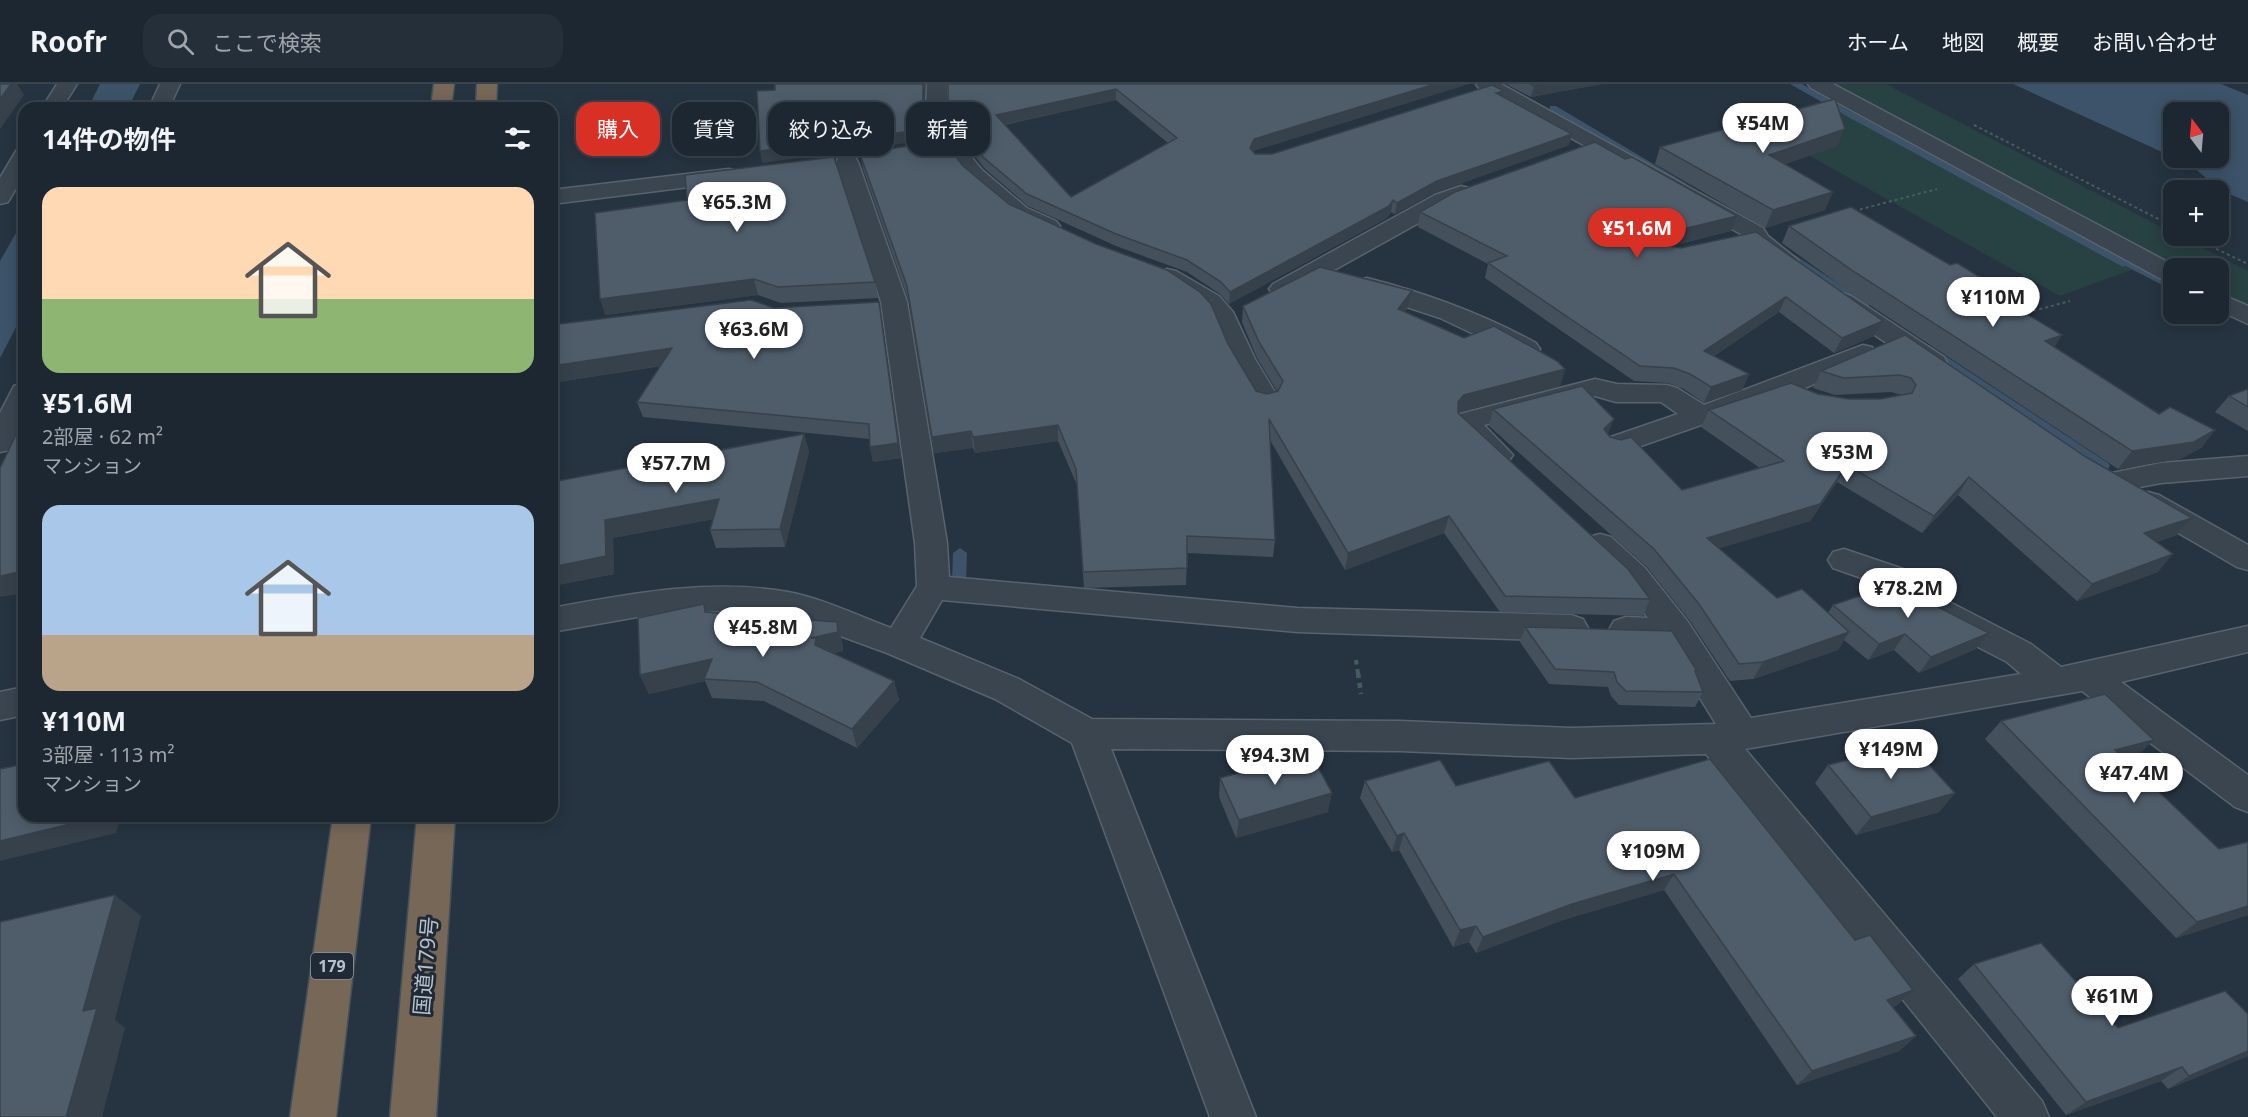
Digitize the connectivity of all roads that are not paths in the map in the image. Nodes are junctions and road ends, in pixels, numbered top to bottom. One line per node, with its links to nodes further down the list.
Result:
1 (66, 84): 8 (street)
2 (170, 84): 9 (street)
3 (444, 84): 10 (highway)
4 (487, 84): 11 (highway)
5 (937, 84): 12 (street)
6 (1818, 84): 27 (street)
7 (1483, 89): 13 (street)
8 (56, 102)
9 (162, 102)
10 (442, 102)
11 (486, 102)
12 (937, 102)
13 (1597, 143): 14 (street); 24 (street)
14 (1574, 155)
15 (959, 156): 23 (street)
16 (847, 162): 47 (street)
17 (18, 166): 21 (street)
18 (753, 173): 20 (street)
19 (1484, 184): 28 (street)
20 (558, 196)
21 (0, 197)
22 (1833, 217): 24 (street)
23 (1073, 238)
24 (1758, 238): 25 (street); 32 (street)
25 (1721, 243)
26 (1148, 268): 30 (street)
27 (2163, 270)
28 (1314, 272): 30 (street); 34 (street)
29 (2229, 306): 31 (street)
30 (1246, 308): 36 (street)
31 (2248, 316)
32 (1897, 339): 33 (street); 35 (street)
33 (1957, 379)
34 (1594, 387): 39 (street); 43 (street)
35 (1783, 387): 37 (street); 39 (street)
36 (1265, 399)
37 (1816, 403)
38 (18, 404): 40 (street)
39 (1700, 415): 41 (street)
40 (0, 442)
41 (1615, 446)
42 (2248, 466): 45 (street)
43 (1523, 477)
44 (1582, 529): 49 (street)
45 (2248, 559)
46 (1844, 560): 52 (street)
47 (933, 586): 49 (street); 51 (street)
48 (558, 619): 51 (street)
49 (1676, 631): 56 (street)
50 (2248, 639): 52 (street)
51 (899, 644): 55 (street)
52 (2071, 678): 56 (street); 57 (street)
53 (18, 702): 54 (street)
54 (0, 706)
55 (1087, 734): 56 (street); 62 (street)
56 (1728, 737): 63 (street)
57 (2248, 796)
58 (351, 822): 60 (highway, 179)
59 (436, 822): 61 (highway, 国道179号)
60 (313, 1117)
61 (413, 1117)
62 (1233, 1117)
63 (2026, 1117)

